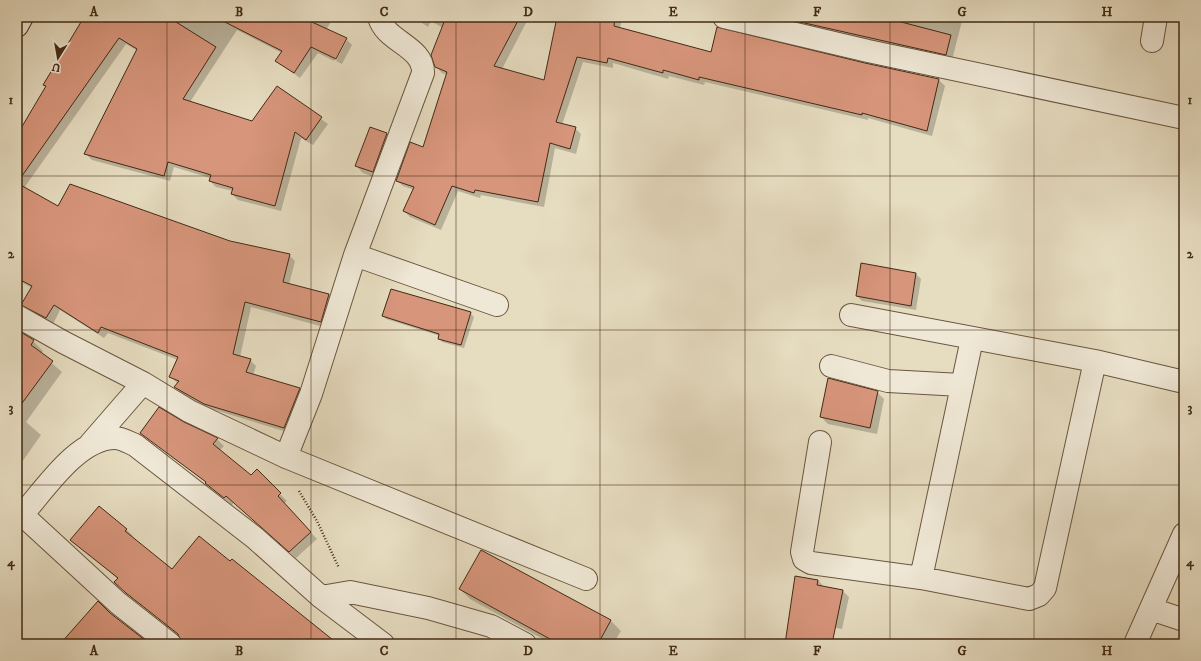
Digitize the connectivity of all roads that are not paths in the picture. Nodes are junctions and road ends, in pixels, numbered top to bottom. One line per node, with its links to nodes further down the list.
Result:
1 (22, 17): 5 (street)
2 (379, 17): 8 (street)
3 (724, 17): 7 (street)
4 (1156, 17): 6 (street)
5 (17, 26)
6 (1152, 41)
7 (1184, 118)
8 (355, 255): 9 (street); 20 (street)
9 (497, 305)
10 (851, 315): 12 (street)
11 (17, 316): 16 (street)
12 (972, 339): 13 (street); 17 (street)
13 (1095, 361): 15 (street); 24 (street)
14 (831, 366): 17 (street)
15 (1184, 382)
16 (143, 383): 19 (street); 20 (street)
17 (961, 385): 24 (street)
18 (820, 442): 24 (street)
19 (90, 444): 21 (street); 25 (street)
20 (286, 457): 23 (street)
21 (20, 513): 28 (street)
22 (1184, 534): 26 (street)
23 (586, 578)
24 (921, 578)
25 (320, 597): 29 (street); 30 (street)
26 (1151, 609): 27 (street); 31 (street)
27 (1184, 620)
28 (170, 644)
29 (383, 644)
30 (525, 644)
31 (1135, 644)

